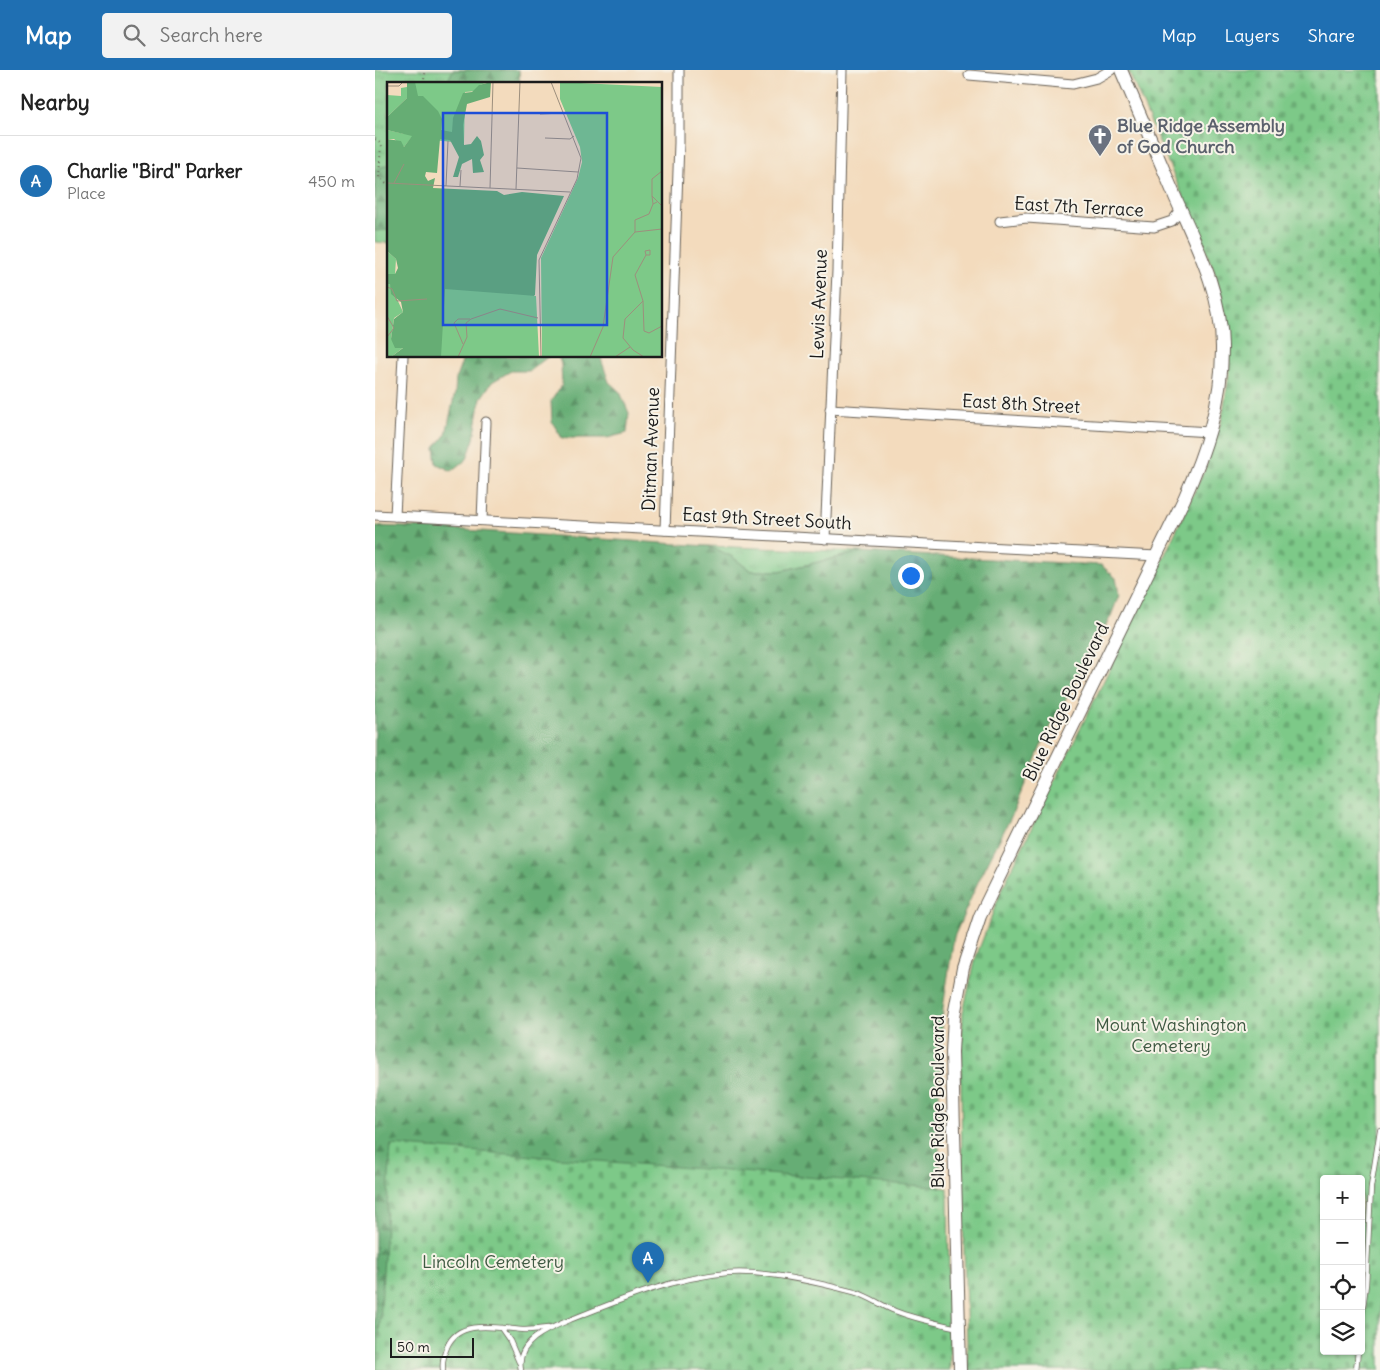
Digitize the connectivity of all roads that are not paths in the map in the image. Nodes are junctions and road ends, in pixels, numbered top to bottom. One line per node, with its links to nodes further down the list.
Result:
1 (679, 70): 15 (street, Ditman Avenue)
2 (842, 70): 9 (street, Lewis Avenue)
3 (1111, 70): 5 (street)
4 (1121, 70): 6 (main road, Blue Ridge Boulevard)
5 (969, 75)
6 (1181, 210): 7 (street, East 7th Terrace); 11 (main road, Blue Ridge Boulevard)
7 (1000, 221)
8 (403, 358): 13 (street)
9 (831, 409): 11 (street, East 8th Street); 16 (street, Lewis Avenue)
10 (486, 422): 14 (street)
11 (1210, 432): 17 (main road, Blue Ridge Boulevard)
12 (375, 516): 13 (street, East 9th Street South)
13 (395, 516): 14 (street, East 9th Street South)
14 (482, 520): 15 (street, East 9th Street South)
15 (665, 530): 16 (street, East 9th Street South)
16 (825, 539): 17 (street, East 9th Street South)
17 (1157, 556): 22 (main road, Blue Ridge Boulevard)
18 (1380, 1130): 19 (lane)
19 (1363, 1310)
20 (501, 1328): 21 (lane); 24 (lane); 25 (lane)
21 (549, 1328): 22 (lane); 24 (lane)
22 (959, 1328): 27 (main road, Blue Ridge Boulevard)
23 (1358, 1355): 28 (lane)
24 (519, 1362): 26 (lane)
25 (443, 1370)
26 (521, 1370)
27 (959, 1370)
28 (1356, 1370)

